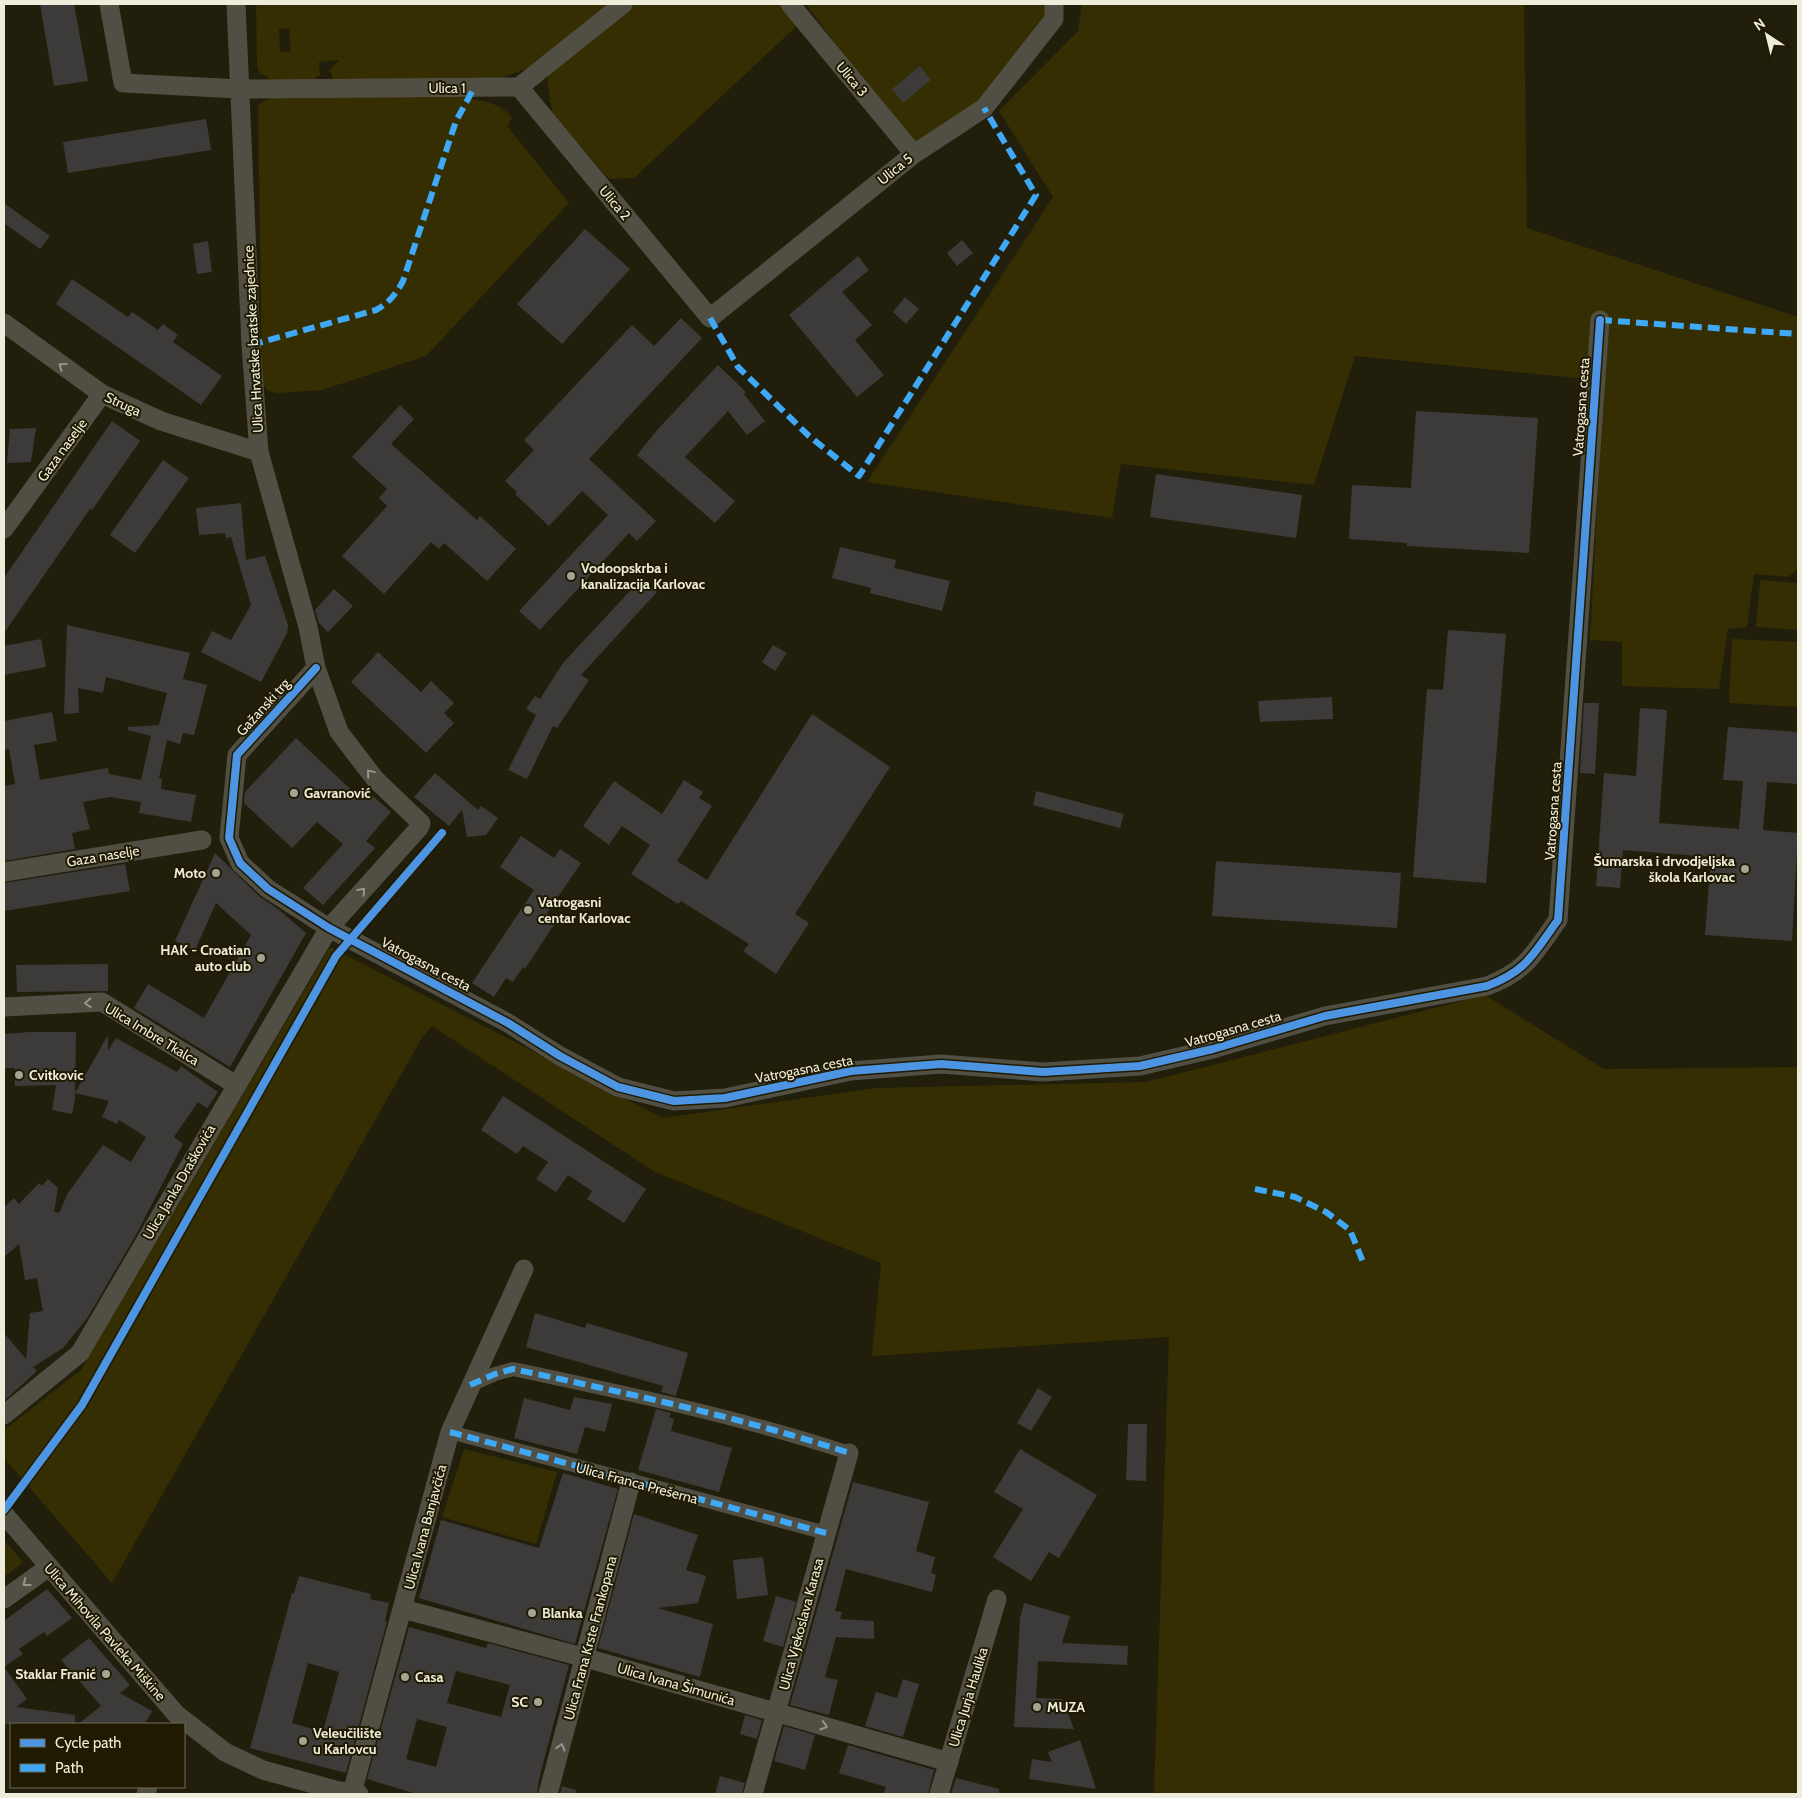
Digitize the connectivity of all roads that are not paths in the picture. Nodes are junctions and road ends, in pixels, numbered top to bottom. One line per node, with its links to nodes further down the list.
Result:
1 (109, 4): 7 (street, Ulica 1)
2 (236, 4): 7 (street, Ulica Hrvatske bratske zajednice)
3 (624, 4): 6 (street)
4 (790, 4): 8 (street, Ulica 3)
5 (1054, 4): 8 (street, Ulica 5)
6 (519, 88): 7 (street, Ulica 1); 9 (street, Ulica 2)
7 (240, 89): 13 (street, Ulica Hrvatske bratske zajednice)
8 (914, 154): 9 (street, Ulica 5)
9 (710, 318)
10 (1600, 320): 18 (street, Vatrogasna cesta)
11 (4, 323): 12 (street, Struga, one-way to 11)
12 (102, 394): 13 (street, Struga); 14 (street, Gaza naselje)
13 (259, 452): 15 (street, Ulica Hrvatske bratske zajednice)
14 (4, 529)
15 (316, 668): 18 (street, one-way to 15); 18 (street, Gažanski trg)
16 (202, 840): 17 (street, Gaza naselje)
17 (4, 872)
18 (329, 928): 20 (street, Ulica Janka Draškovića)
19 (4, 1008): 20 (street, Ulica Imbre Tkalca, one-way to 19)
20 (236, 1085): 23 (street, Ulica Janka Draškovića)
21 (524, 1269): 22 (street, Ulica Ivana Banjavčića)
22 (470, 1386): 24 (street, Ulica Ivana Banjavčića); 25 (street)
23 (4, 1415)
24 (450, 1432): 26 (street, Ulica Franca Prešerna); 32 (street, Ulica Ivana Banjavčića)
25 (849, 1453): 28 (street, Ulica Vjekoslava Karasa)
26 (632, 1482): 28 (street, Ulica Franca Prešerna); 33 (street, Ulica Frana Krste Frankopana)
27 (4, 1514): 29 (street, Ulica Mihovila Pavleka Miškine)
28 (826, 1534): 34 (street, Ulica Vjekoslava Karasa)
29 (49, 1567): 30 (street, one-way to 30); 35 (street, Ulica Mihovila Pavleka Miškine)
30 (4, 1599)
31 (997, 1599): 37 (street, Ulica Jurja Haulika)
32 (403, 1609): 33 (street, Ulica Ivana Šimunića); 38 (street, Ulica Ivana Banjavčića)
33 (586, 1658): 34 (street, Ulica Ivana Šimunića); 39 (street, Ulica Frana Krste Frankopana, one-way to 33)
34 (777, 1713): 37 (street, Ulica Ivana Šimunića, one-way to 37); 40 (street, Ulica Vjekoslava Karasa)
35 (173, 1719)
36 (185, 1727): 38 (street, Ulica Mihovila Pavleka Miškine)
37 (949, 1762): 41 (street, Ulica Jurja Haulika)
38 (355, 1794)
39 (548, 1794)
40 (753, 1794)
41 (939, 1794)

